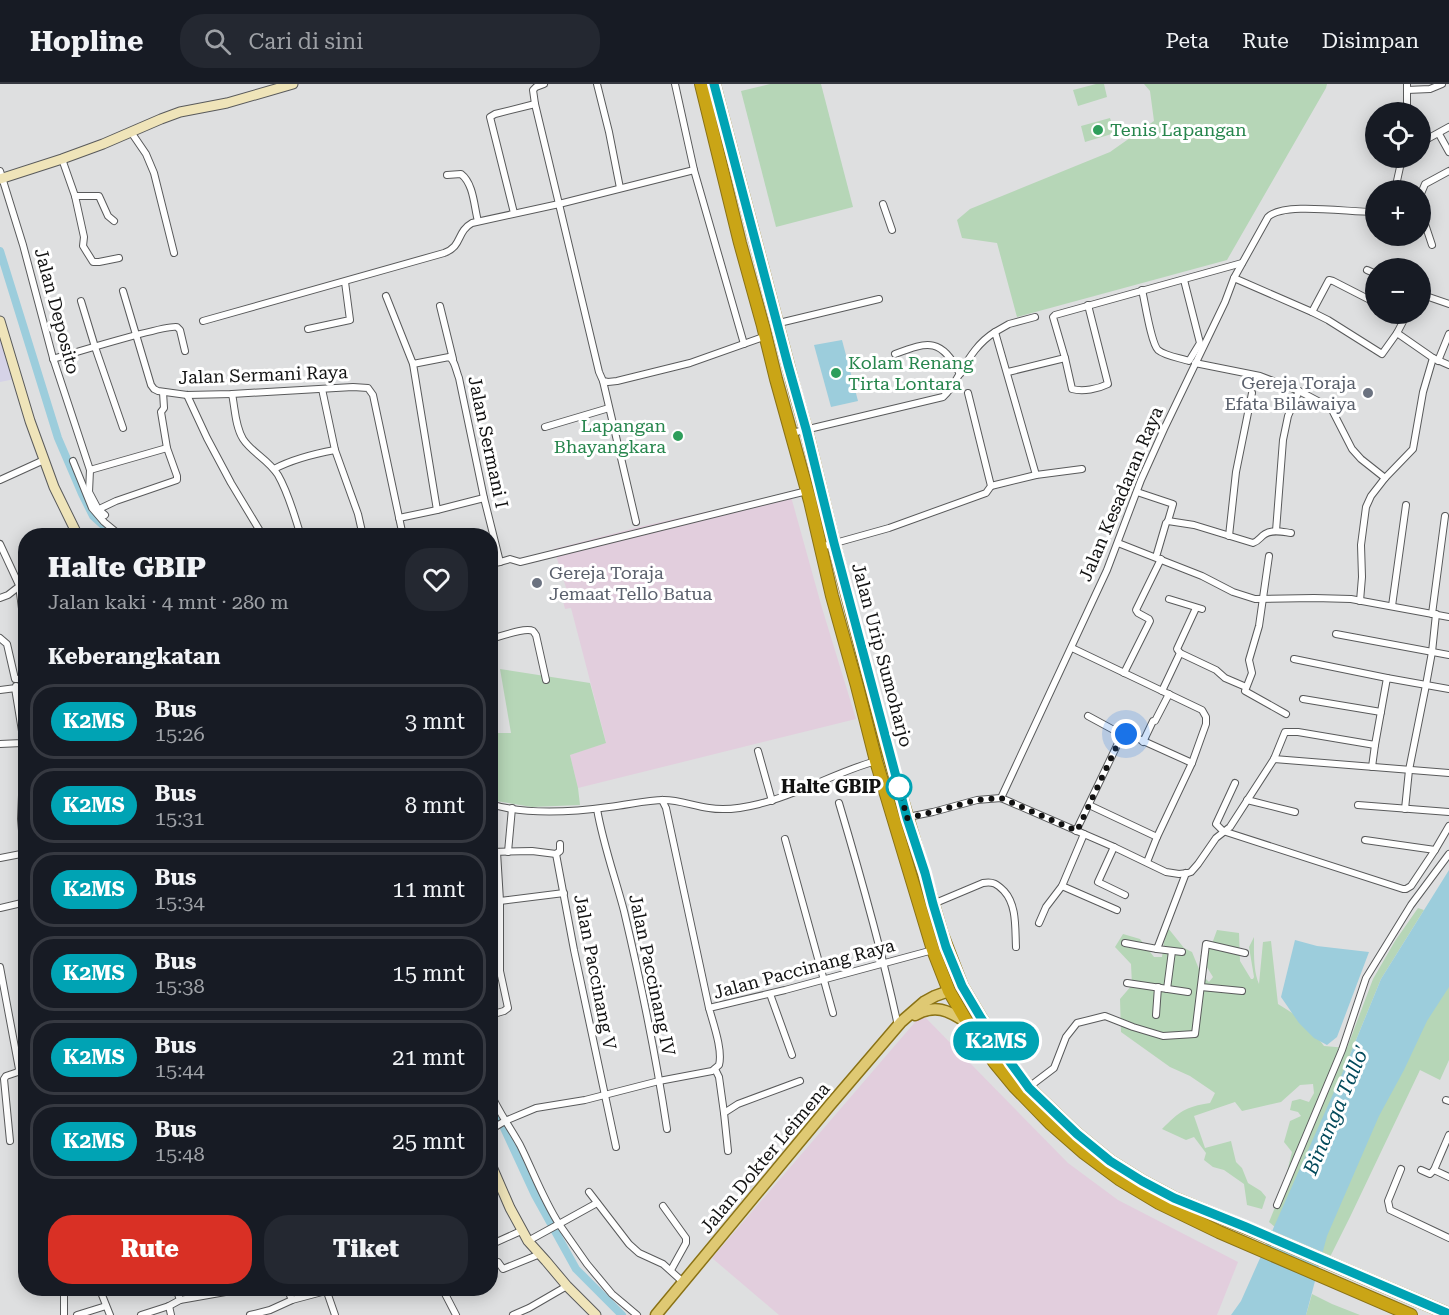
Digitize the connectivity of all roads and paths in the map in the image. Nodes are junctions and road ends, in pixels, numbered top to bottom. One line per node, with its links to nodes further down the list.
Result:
1 (292, 84): 11 (main road)
2 (543, 84): 9 (street)
3 (597, 84): 23 (street)
4 (675, 84): 17 (street)
5 (701, 84): 18 (highway, Jalan Urip Sumoharjo)
6 (714, 84): 16 (highway, Jalan Urip Sumoharjo)
7 (1442, 84): 8 (street)
8 (1407, 87)
9 (535, 104): 25 (street); 28 (street)
10 (1449, 127): 12 (street)
11 (131, 132): 15 (main road); 34 (street)
12 (1439, 134): 13 (street); 14 (street)
13 (1431, 138)
14 (1449, 152)
15 (62, 159): 20 (main road); 24 (street)
16 (735, 166): 18 (highway); 54 (highway, Jalan Urip Sumoharjo)
17 (694, 170): 23 (street); 62 (street)
18 (722, 170): 57 (highway, Jalan Urip Sumoharjo)
19 (1449, 171): 22 (street)
20 (1, 176): 68 (street, Jalan Deposito)
21 (447, 176): 30 (street)
22 (1431, 181)
23 (620, 188): 25 (street)
24 (75, 196): 29 (street); 35 (street)
25 (559, 204): 28 (street); 75 (street)
26 (884, 204): 31 (street)
27 (1365, 212): 36 (street, Jalan Kesadaran Raya)
28 (514, 213): 30 (street)
29 (114, 221)
30 (478, 221): 39 (street)
31 (892, 230)
32 (1431, 242): 33 (street)
33 (1432, 245)
34 (174, 253)
35 (119, 258)
36 (1243, 263): 37 (street, Jalan Kesadaran Raya); 38 (street)
37 (1234, 278): 50 (street); 70 (street, Jalan Kesadaran Raya)
38 (1184, 280): 40 (street); 40 (street)
39 (345, 282): 53 (street); 56 (street)
40 (1142, 290): 48 (street)
41 (123, 291): 61 (street)
42 (386, 296): 71 (street)
43 (1365, 297): 50 (street)
44 (1431, 298): 47 (street)
45 (879, 299): 54 (street)
46 (81, 302): 63 (street)
47 (1449, 304)
48 (1088, 305): 67 (street); 67 (street)
49 (440, 306): 66 (street, Jalan Sermani I)
50 (1312, 312): 59 (street)
51 (1035, 316): 58 (street)
52 (0, 321): 90 (main road)
53 (203, 321)
54 (777, 323): 57 (street); 86 (highway, Jalan Urip Sumoharjo)
55 (1402, 324): 59 (street)
56 (308, 329)
57 (765, 331): 62 (street); 87 (highway, Jalan Urip Sumoharjo)
58 (995, 332): 73 (street); 74 (street)
59 (1397, 333): 69 (street)
60 (1449, 334): 69 (street)
61 (136, 336): 63 (street); 64 (street); 78 (street, Jalan Sermani Raya)
62 (744, 344): 75 (street)
63 (95, 347): 68 (street); 84 (street)
64 (185, 351)
65 (895, 354): 74 (street)
66 (451, 358): 71 (street); 102 (street, Jalan Sermani I)
67 (1065, 358): 73 (street)
68 (53, 359): 92 (street, Jalan Deposito)
69 (1436, 359): 72 (street); 97 (street)
70 (1195, 363): 77 (street); 101 (street, Jalan Kesadaran Raya)
71 (413, 364): 105 (street)
72 (1449, 365)
73 (1008, 372): 96 (street)
74 (960, 374): 86 (street)
75 (603, 381): 83 (street)
76 (322, 389): 81 (street, Jalan Sermani Raya); 89 (street); 108 (street, Jalan Sermani Raya)
77 (1299, 391): 97 (street); 118 (street)
78 (163, 392): 82 (street, Jalan Sermani Raya); 88 (street)
79 (968, 393): 99 (street)
80 (1252, 393): 120 (street)
81 (232, 394): 82 (street, Jalan Sermani Raya); 93 (street)
82 (187, 395): 113 (street)
83 (609, 408): 85 (street); 110 (street)
84 (123, 428)
85 (545, 428)
86 (806, 429): 87 (street); 121 (highway, Jalan Urip Sumoharjo)
87 (791, 433): 100 (highway, Jalan Urip Sumoharjo)
88 (167, 448): 92 (street); 104 (street)
89 (334, 450): 93 (street); 115 (street)
90 (44, 460): 98 (street); 111 (main road)
91 (73, 461): 95 (street)
92 (88, 468): 95 (street); 104 (street, Jalan Deposito)
93 (274, 469): 114 (street)
94 (1082, 469): 96 (street)
95 (75, 470): 104 (street)
96 (1036, 475): 99 (street)
97 (1385, 478): 134 (street)
98 (0, 480)
99 (991, 486): 121 (street)
100 (807, 491): 124 (highway, Jalan Urip Sumoharjo); 128 (street)
101 (1137, 492): 109 (street); 122 (street, Jalan Kesadaran Raya)
102 (484, 498): 105 (street); 117 (street, Jalan Sermani I)
103 (1406, 505): 135 (street)
104 (96, 510): 106 (street); 112 (street)
105 (437, 510): 108 (street)
106 (105, 515)
107 (1445, 516): 136 (street)
108 (399, 518): 116 (street, Jalan Sermani Raya)
109 (1168, 521): 120 (street); 127 (street)
110 (636, 522)
111 (74, 528)
112 (112, 528)
113 (258, 528)
114 (298, 528)
115 (361, 528)
116 (401, 528)
117 (492, 528)
118 (1276, 531): 119 (street); 120 (street)
119 (1291, 533)
120 (1229, 536)
121 (834, 543): 124 (street); 138 (highway, Jalan Urip Sumoharjo)
122 (1118, 543): 127 (street); 143 (street, Jalan Kesadaran Raya)
123 (0, 544): 129 (street)
124 (821, 547): 139 (highway, Jalan Urip Sumoharjo)
125 (498, 554): 128 (street, Jalan Sermani I)
126 (1269, 556): 133 (street)
127 (1158, 558): 133 (street); 148 (street)
128 (500, 562)
129 (18, 576)
130 (18, 586): 131 (street)
131 (0, 598)
132 (1169, 599): 145 (street)
133 (1264, 600): 134 (street); 155 (street)
134 (1360, 601): 135 (street)
135 (1392, 606): 136 (street)
136 (1434, 614): 137 (street); 144 (street)
137 (1449, 617)
138 (856, 629): 139 (highway); 152 (highway, Jalan Urip Sumoharjo)
139 (842, 633): 154 (highway, Jalan Urip Sumoharjo)
140 (1336, 634): 144 (street)
141 (498, 637): 151 (street)
142 (0, 638): 150 (street)
143 (1072, 648): 148 (street); 178 (street, Jalan Kesadaran Raya)
144 (1432, 652): 146 (street); 153 (street)
145 (1180, 653): 155 (street); 159 (street)
146 (1449, 655)
147 (1294, 659): 149 (street)
148 (1124, 673): 159 (street)
149 (1387, 678): 153 (street); 162 (street)
150 (15, 679): 156 (street)
151 (546, 680)
152 (871, 683): 154 (highway); 191 (highway, Jalan Urip Sumoharjo)
153 (1426, 685): 157 (street); 175 (street)
154 (857, 686): 172 (highway, Jalan Urip Sumoharjo)
155 (1246, 687): 163 (street)
156 (15, 688): 158 (street); 161 (street)
157 (1449, 689)
158 (0, 690)
159 (1166, 692): 167 (street); 173 (street)
160 (1303, 699): 162 (street)
161 (18, 702)
162 (1381, 712): 169 (street)
163 (1286, 714)
164 (1088, 716): 165 (street)
165 (1123, 735): 167 (street); 184 (street)
166 (18, 742): 168 (street)
167 (1143, 742): 173 (street)
168 (0, 744)
169 (1376, 745): 171 (street); 174 (street)
170 (758, 751): 181 (street)
171 (1274, 759): 174 (street); 180 (street)
172 (876, 761): 181 (street); 224 (highway, Jalan Urip Sumoharjo)
173 (1192, 763): 196 (street)
174 (1372, 767): 175 (street)
175 (1409, 770): 176 (street); 188 (street)
176 (1449, 772)
177 (1235, 783): 194 (street)
178 (1001, 798): 191 (street); 193 (street)
179 (662, 800): 181 (street); 187 (street); 241 (street)
180 (1247, 800): 189 (street); 194 (street)
181 (772, 801)
182 (839, 803): 228 (street)
183 (498, 805): 186 (street)
184 (1089, 805): 193 (street); 196 (street)
185 (1358, 806): 188 (street)
186 (512, 808): 187 (street); 203 (street)
187 (597, 809): 252 (street, Jalan Paccinang IV)
188 (1406, 809): 190 (street)
189 (1295, 812)
190 (1449, 812)
191 (907, 818): 216 (highway, Jalan Urip Sumoharjo)
192 (1449, 826): 201 (street)
193 (1077, 831): 195 (street)
194 (1223, 831): 201 (street); 209 (street)
195 (1084, 834): 200 (street); 210 (street)
196 (1157, 837): 208 (street)
197 (785, 839): 230 (street)
198 (1365, 840): 201 (street)
199 (560, 844): 204 (street)
200 (1114, 847): 208 (street); 213 (street)
201 (1435, 850)
202 (498, 852): 203 (street)
203 (508, 852): 204 (street)
204 (556, 854): 212 (street, Jalan Paccinang V)
205 (1449, 854): 272 (street)
206 (18, 855): 207 (street)
207 (0, 858)
208 (1147, 862): 209 (street)
209 (1186, 873): 223 (street)
210 (1062, 886): 218 (street); 219 (street)
211 (498, 887): 215 (street)
212 (564, 893): 215 (street); 255 (street, Jalan Paccinang V)
213 (1125, 895)
214 (18, 904): 217 (street)
215 (500, 904): 242 (street)
216 (933, 904): 221 (highway, Jalan Urip Sumoharjo); 222 (street)
217 (0, 908)
218 (1117, 910)
219 (1039, 923)
220 (1125, 943): 223 (street)
221 (946, 947): 224 (highway); 232 (highway, Jalan Urip Sumoharjo)
222 (1016, 947)
223 (1157, 949): 225 (street)
224 (933, 950): 228 (street, Jalan Paccinang Raya); 236 (highway, Jalan Urip Sumoharjo)
225 (1172, 951): 226 (street); 235 (street)
226 (1182, 952)
227 (1245, 953): 234 (street)
228 (884, 963): 230 (street, Jalan Paccinang Raya); 246 (street)
229 (0, 967): 240 (street)
230 (824, 979): 239 (street, Jalan Paccinang Raya); 243 (street)
231 (1127, 982): 233 (street)
232 (962, 986): 236 (highway); 245 (highway, Jalan Urip Sumoharjo)
233 (1158, 987): 235 (street); 244 (street)
234 (1201, 987): 237 (street); 254 (street)
235 (1167, 988): 238 (street)
236 (949, 990): 246 (main road, Jalan Dokter Leimena); 247 (highway, Jalan Urip Sumoharjo)
237 (1242, 991)
238 (1188, 992)
239 (770, 994): 241 (street, Jalan Paccinang Raya); 248 (street)
240 (3, 997): 249 (street)
241 (709, 1008): 250 (street, Jalan Paccinang Raya)
242 (498, 1013)
243 (833, 1013)
244 (1156, 1015)
245 (981, 1018): 247 (highway); 254 (highway, Jalan Urip Sumoharjo)
246 (900, 1024): 247 (main road, Jalan Dokter Leimena); 282 (main road, Jalan Dokter Leimena)
247 (968, 1024): 311 (highway, Jalan Urip Sumoharjo)
248 (792, 1054)
249 (18, 1064)
250 (715, 1069): 252 (street); 257 (street, Jalan Paccinang Raya)
251 (18, 1070): 262 (street)
252 (659, 1081): 255 (street); 260 (street, Jalan Paccinang IV)
253 (800, 1081): 257 (street)
254 (1029, 1088): 297 (highway, Jalan Urip Sumoharjo)
255 (605, 1095): 258 (street); 263 (street, Jalan Paccinang V)
256 (498, 1110): 258 (street)
257 (724, 1113): 264 (street, Jalan Paccinang Raya)
258 (503, 1122): 259 (street); 274 (street)
259 (498, 1125)
260 (667, 1129)
261 (1449, 1135): 267 (street)
262 (10, 1141)
263 (616, 1147)
264 (728, 1151)
265 (1401, 1169): 276 (street)
266 (1421, 1170): 267 (street)
267 (1434, 1170): 268 (street)
268 (1449, 1177)
269 (498, 1182): 275 (main road)
270 (589, 1192): 271 (street)
271 (597, 1203): 274 (street); 281 (street)
272 (1277, 1205)
273 (663, 1206): 281 (street)
274 (559, 1224): 278 (street); 308 (street)
275 (521, 1231): 277 (street); 278 (main road)
276 (1449, 1238)
277 (498, 1241)
278 (528, 1241): 279 (main road)
279 (540, 1254): 280 (street); 283 (main road)
280 (498, 1262)
281 (670, 1270): 282 (street)
282 (683, 1282): 294 (main road, Jalan Dokter Leimena)
283 (567, 1286): 306 (street); 307 (main road)
284 (64, 1296): 298 (street)
285 (103, 1296): 295 (street)
286 (179, 1296): 292 (street)
287 (203, 1296): 292 (street)
288 (290, 1296): 293 (street)
289 (310, 1296): 293 (street)
290 (328, 1296): 304 (street)
291 (448, 1296): 305 (street)
292 (180, 1300): 296 (street)
293 (292, 1300): 303 (street)
294 (669, 1300): 309 (main road, Jalan Dokter Leimena); 310 (main road)
295 (106, 1306): 299 (street); 300 (street)
296 (169, 1306): 301 (street); 302 (street)
297 (1449, 1314)
298 (64, 1315)
299 (77, 1315)
300 (110, 1315)
301 (141, 1315)
302 (171, 1315)
303 (250, 1315)
304 (335, 1315)
305 (456, 1315)
306 (513, 1315)
307 (596, 1315)
308 (637, 1315)
309 (656, 1315)
310 (663, 1315)
311 (1411, 1315)

